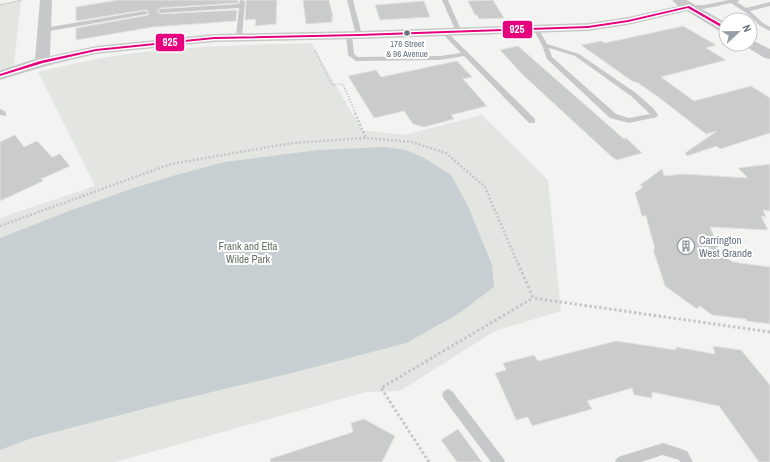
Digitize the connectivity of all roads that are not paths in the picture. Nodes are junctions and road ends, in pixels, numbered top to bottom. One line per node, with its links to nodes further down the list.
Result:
1 (46, 0): 14 (street)
2 (350, 0): 16 (lane)
3 (445, 0): 15 (lane)
4 (734, 0): 6 (lane); 8 (lane)
5 (241, 3): 9 (lane); 17 (lane)
6 (683, 4): 11 (street); 12 (street)
7 (770, 4): 8 (lane)
8 (746, 10): 13 (lane)
9 (161, 11)
10 (145, 13): 14 (lane)
11 (718, 24)
12 (536, 29): 15 (street); 18 (lane)
13 (770, 29)
14 (44, 30): 22 (street)
15 (452, 33): 16 (street); 20 (lane)
16 (354, 35): 17 (street); 20 (lane)
17 (239, 37): 22 (street)
18 (545, 45): 18 (lane)
19 (758, 48): 21 (street)
20 (465, 54): 24 (lane)
21 (770, 55)
22 (42, 62): 23 (street)
23 (0, 75)
24 (532, 120)
25 (448, 395): 26 (lane)
26 (499, 462)
27 (621, 462): 28 (lane)
28 (687, 462)

